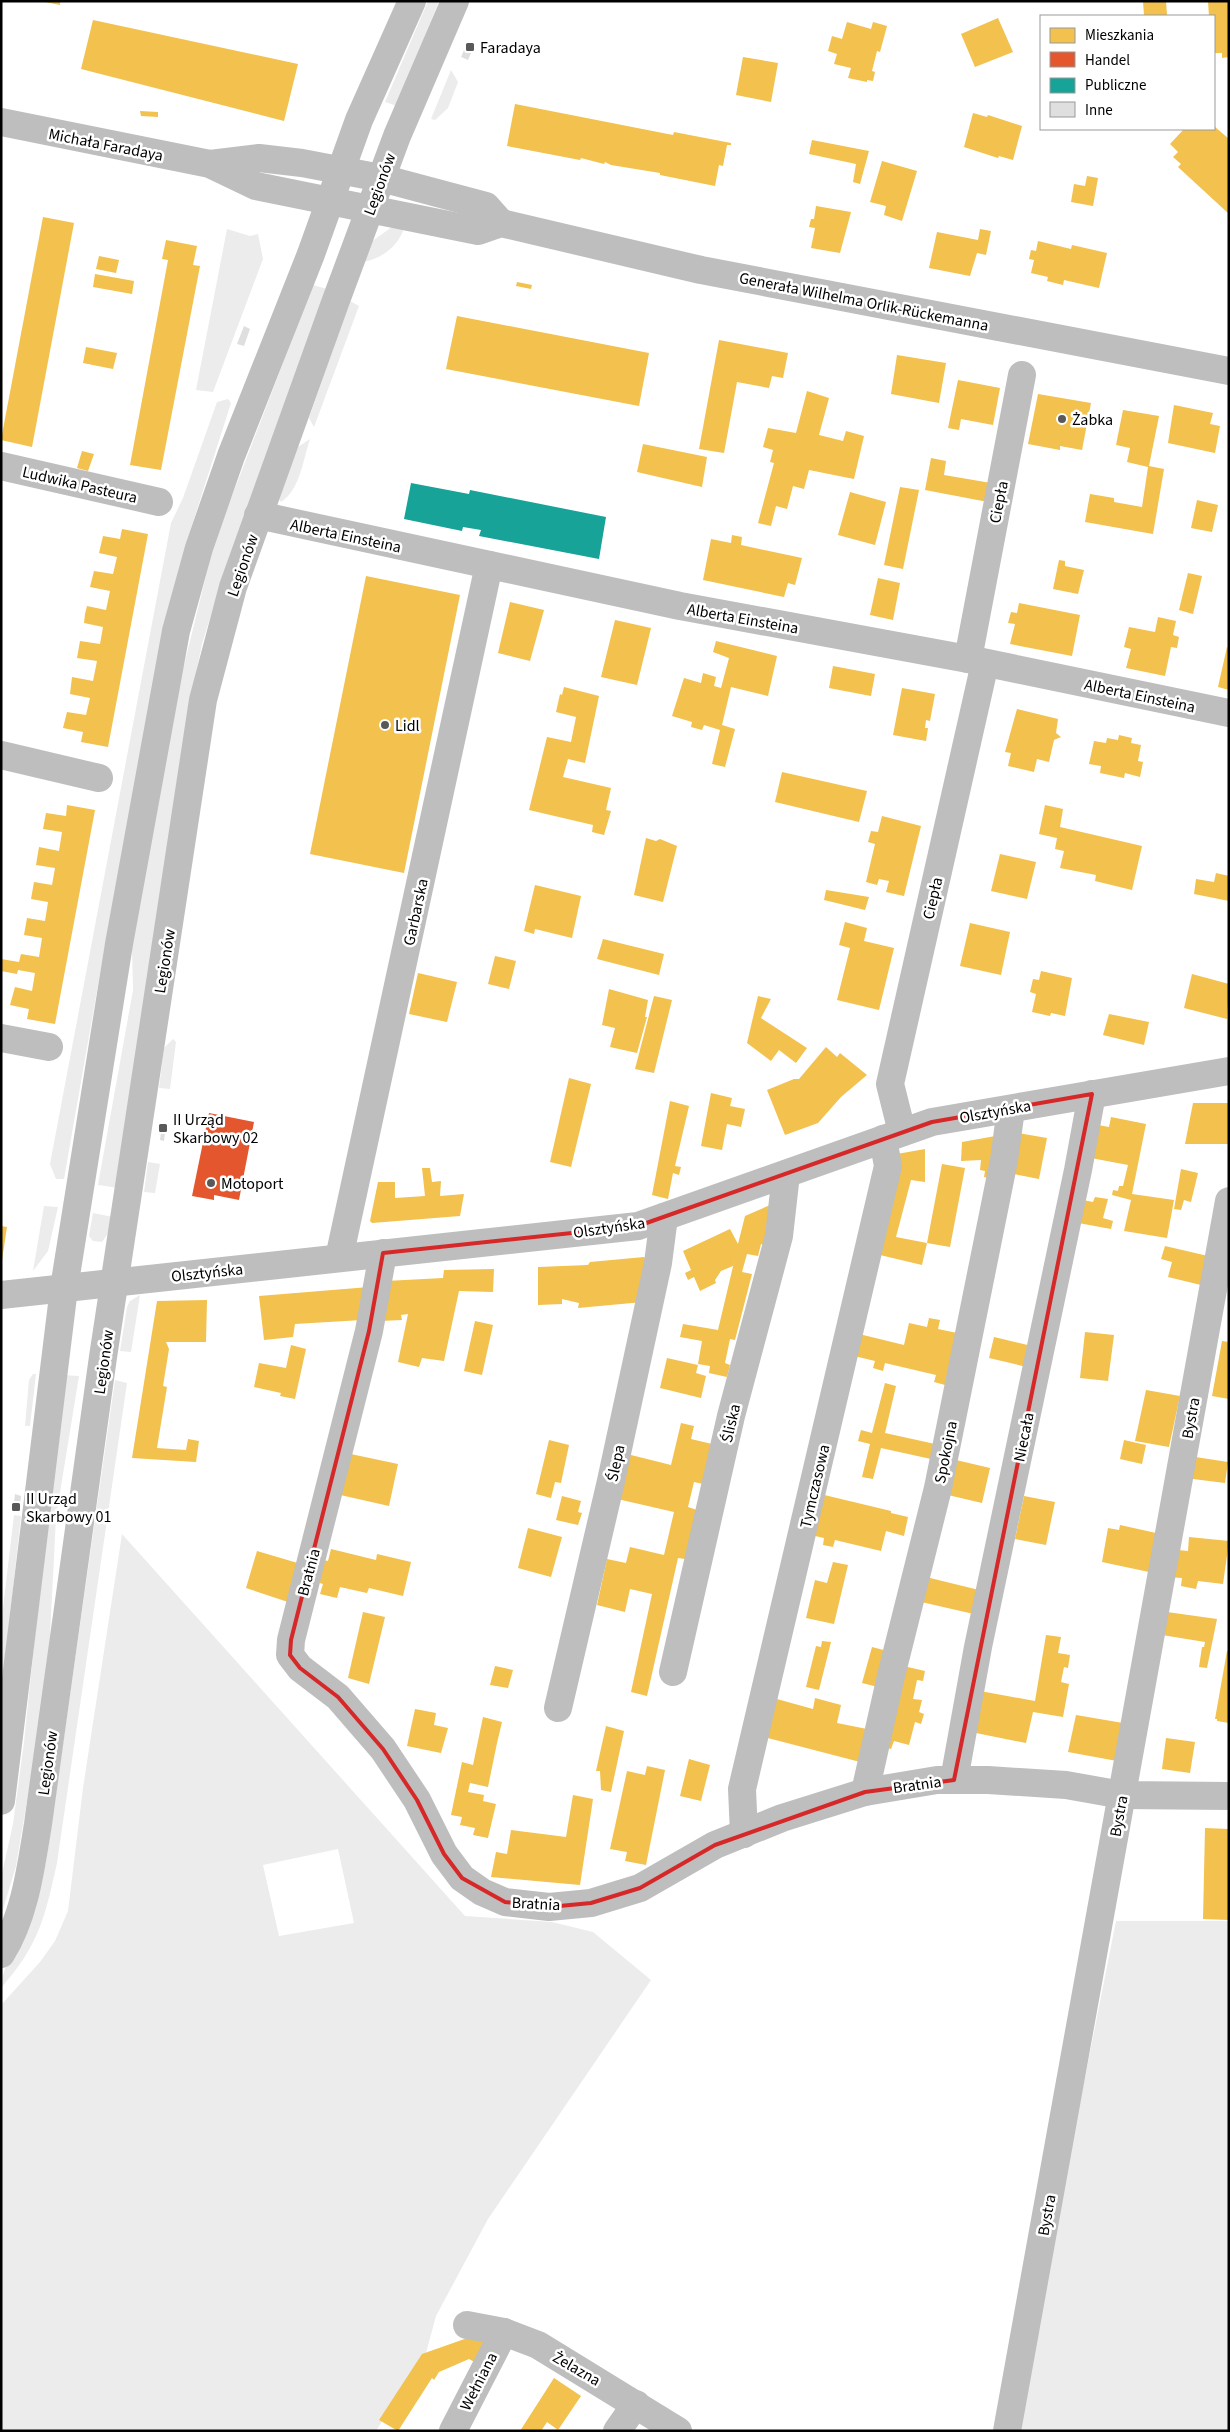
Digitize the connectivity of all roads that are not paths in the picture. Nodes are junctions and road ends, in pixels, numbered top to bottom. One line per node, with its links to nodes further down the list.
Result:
1 (412, 1): 5 (street)
2 (455, 1): 6 (street, Legionów)
3 (1, 122): 4 (street, Michała Faradaya)
4 (210, 164): 5 (street, Michała Faradaya); 7 (street, Michała Faradaya)
5 (341, 170): 6 (street, Michała Faradaya); 7 (street)
6 (381, 178): 8 (street, Legionów); 9 (street)
7 (330, 202): 8 (street); 32 (street)
8 (369, 210): 9 (street); 14 (street, Legionów)
9 (501, 223): 10 (street, Generała Wilhelma Orlik-Rückemanna)
10 (1229, 371)
11 (1022, 375): 16 (street, Ciepła)
12 (1, 466): 13 (street, Ludwika Pasteura)
13 (159, 502)
14 (258, 515): 15 (street, Alberta Einsteina); 31 (street, Legionów)
15 (489, 565): 16 (street, Alberta Einsteina); 30 (street, Garbarska)
16 (977, 661): 17 (street, Alberta Einsteina); 25 (street, Ciepła)
17 (1229, 713)
18 (1, 755): 19 (street)
19 (100, 778)
20 (1, 1038): 21 (street)
21 (49, 1046)
22 (1229, 1071): 23 (street, Olsztyńska)
23 (1092, 1094): 24 (street, Olsztyńska); 36 (street, Niecała)
24 (1012, 1108): 25 (street, Olsztyńska); 37 (street, Spokojna)
25 (892, 1135): 26 (street, Olsztyńska); 41 (street, Tymczasowa)
26 (786, 1174): 28 (street, Olsztyńska); 34 (street, Śliska)
27 (1229, 1202): 38 (street, Bystra)
28 (664, 1217): 29 (street, Olsztyńska); 35 (street, Ślepa)
29 (383, 1253): 30 (street, Olsztyńska); 41 (street, Bratnia)
30 (340, 1258): 31 (street, Olsztyńska)
31 (115, 1283): 32 (street, Olsztyńska); 42 (street, Legionów)
32 (64, 1288): 33 (street, Olsztyńska); 40 (street)
33 (1, 1295)
34 (672, 1672)
35 (558, 1708)
36 (954, 1780): 37 (street, Bratnia); 38 (street, Bratnia)
37 (865, 1792): 41 (street, Bratnia)
38 (1122, 1795): 39 (street, Bratnia); 49 (street, Bystra)
39 (1229, 1796)
40 (1, 1801)
41 (744, 1834)
42 (1, 1954)
43 (468, 2325): 44 (street, Żelazna)
44 (504, 2332): 45 (street, Żelazna); 46 (street, Wełniana)
45 (636, 2404): 47 (street); 48 (street, Żelazna)
46 (453, 2431)
47 (617, 2431)
48 (678, 2431)
49 (1007, 2431)

